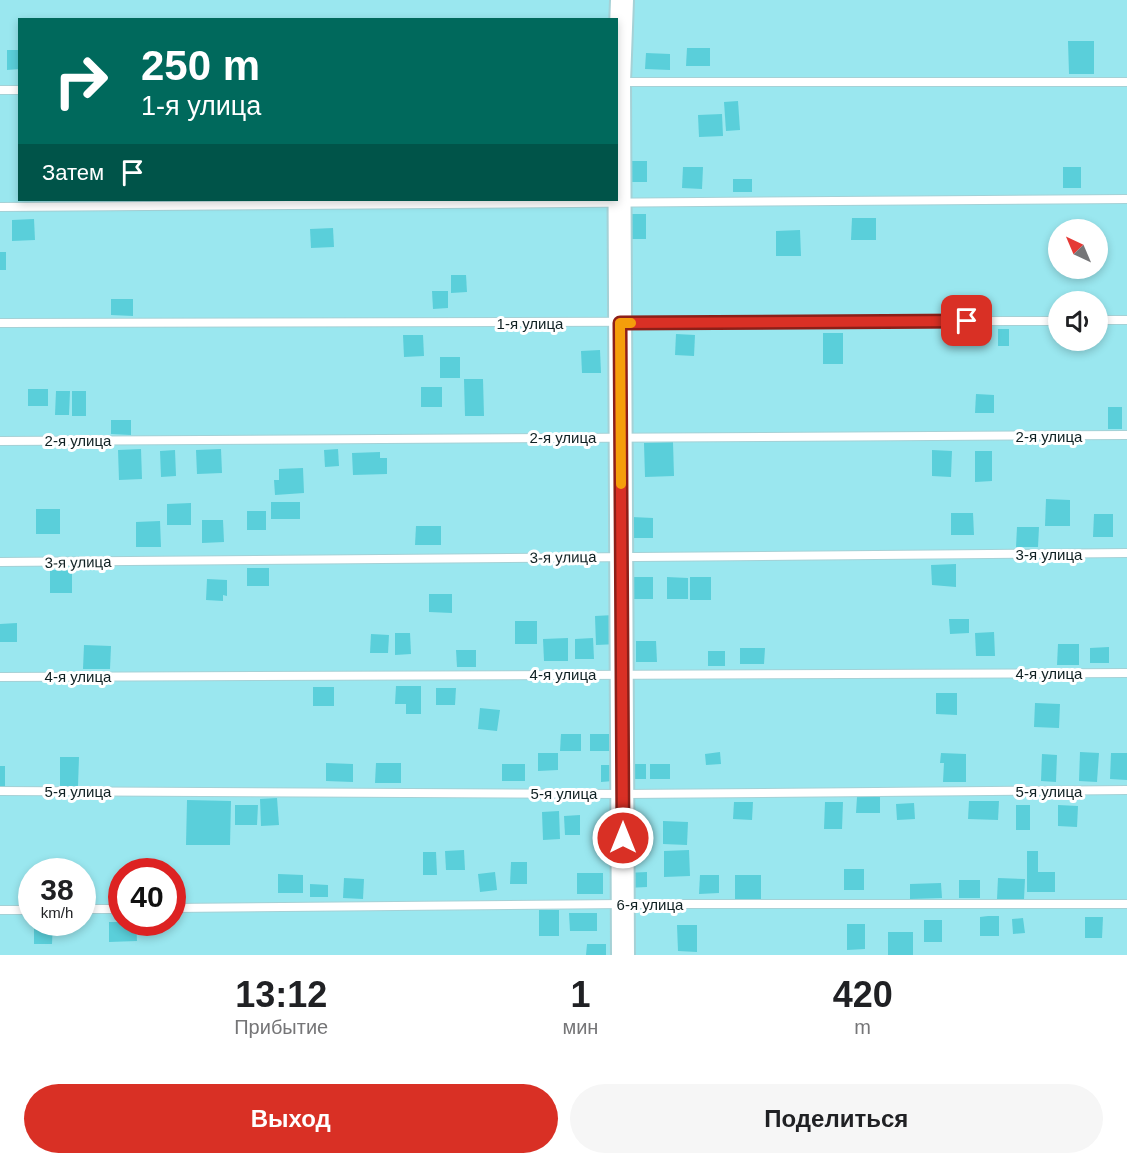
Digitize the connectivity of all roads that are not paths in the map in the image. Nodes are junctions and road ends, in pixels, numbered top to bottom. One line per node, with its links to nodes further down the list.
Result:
1 (622, 0): 2 (street)
2 (618, 82): 3 (lane); 7 (street)
3 (1127, 82)
4 (0, 90): 5 (lane)
5 (18, 90)
6 (1127, 199): 7 (lane)
7 (620, 201): 8 (lane); 13 (street)
8 (0, 207)
9 (1127, 320): 11 (lane)
10 (1048, 321): 13 (lane, 1-я улица)
11 (1108, 321)
12 (0, 323): 13 (lane, 1-я улица)
13 (620, 323): 15 (street)
14 (1127, 435): 15 (lane, 2-я улица)
15 (621, 436): 16 (lane, 2-я улица); 18 (street)
16 (0, 441)
17 (1127, 553): 18 (lane, 3-я улица)
18 (621, 557): 19 (lane, 3-я улица); 21 (street)
19 (0, 562)
20 (1127, 673): 21 (lane, 4-я улица)
21 (623, 674): 22 (lane, 4-я улица); 25 (street)
22 (0, 677)
23 (0, 790): 25 (lane, 5-я улица)
24 (1127, 790): 25 (lane, 5-я улица)
25 (623, 794): 26 (street)
26 (623, 904): 27 (lane, 6-я улица); 28 (lane, 6-я улица); 31 (street)
27 (1127, 904)
28 (186, 908)
29 (0, 910): 30 (lane)
30 (18, 910)
31 (623, 955)

